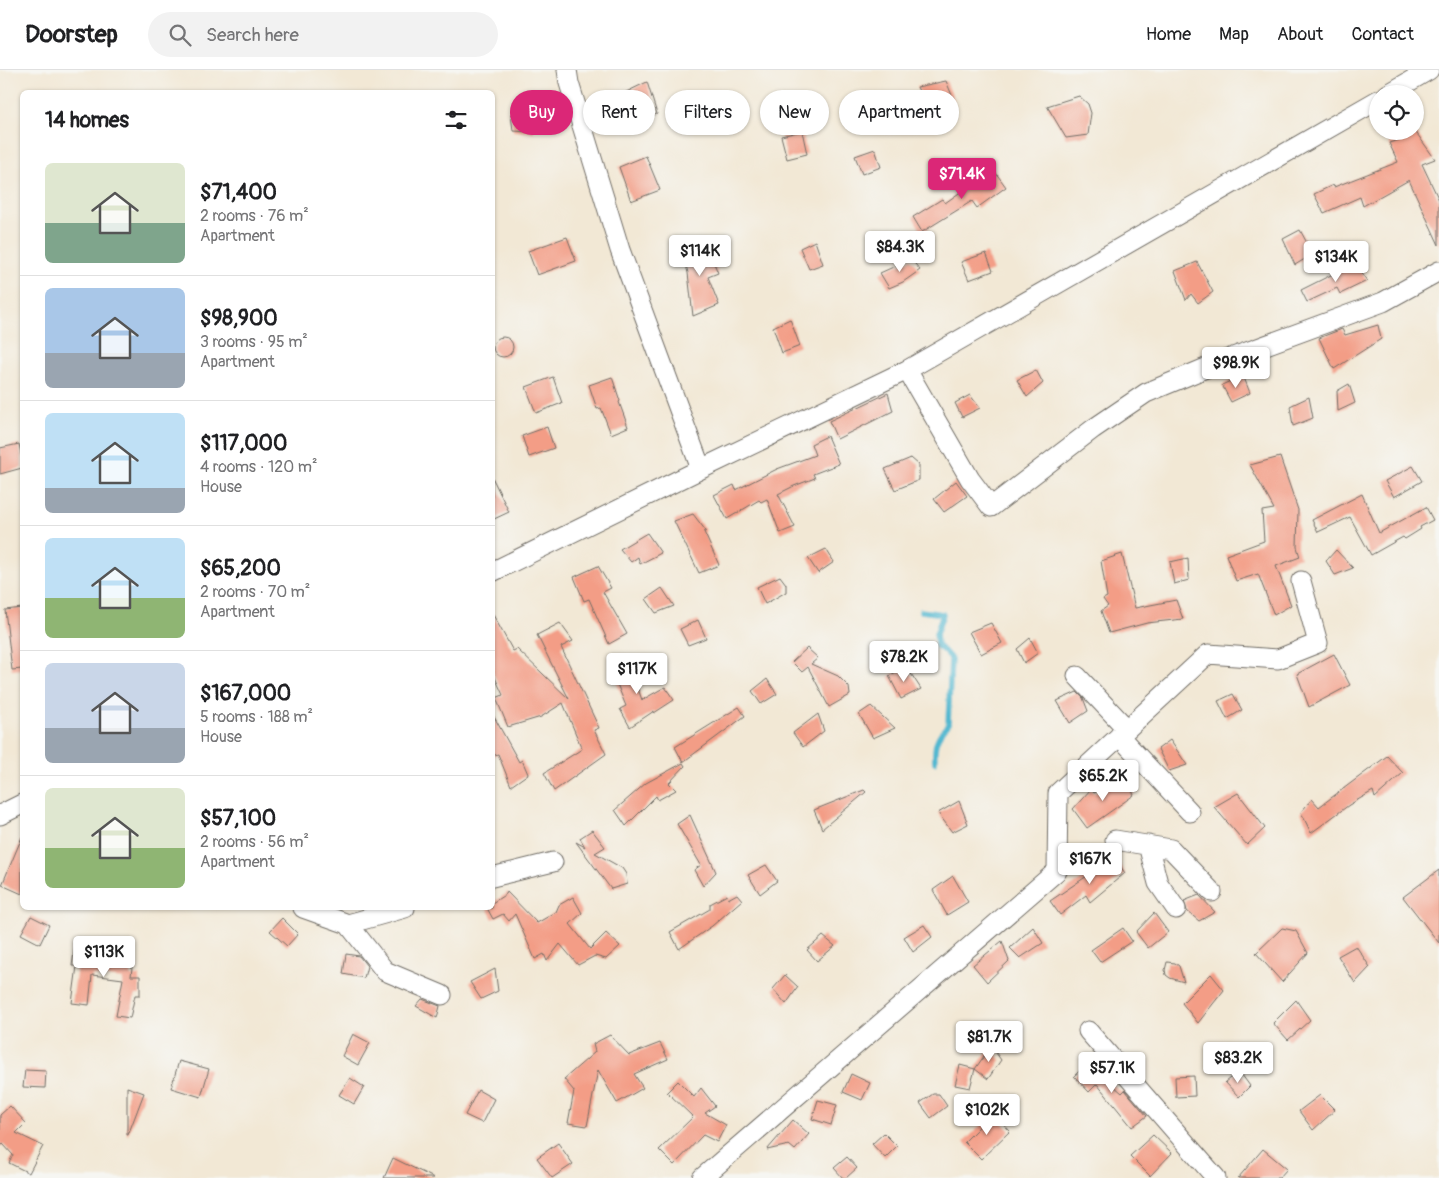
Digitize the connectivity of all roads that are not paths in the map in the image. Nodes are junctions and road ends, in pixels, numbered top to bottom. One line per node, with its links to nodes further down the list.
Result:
1 (567, 70): 7 (street)
2 (1429, 70): 3 (street)
3 (1403, 85)
4 (1369, 105): 6 (street)
5 (1439, 271): 6 (street)
6 (907, 370): 7 (street)
7 (702, 469): 8 (street)
8 (495, 571)
9 (1300, 581): 11 (street)
10 (1077, 676): 11 (street)
11 (1123, 732): 13 (street); 26 (street)
12 (20, 805): 14 (street)
13 (1190, 812)
14 (0, 815)
15 (1115, 840): 16 (street)
16 (1148, 845): 19 (street); 20 (street)
17 (553, 862): 18 (street)
18 (495, 876)
19 (1212, 892)
20 (1176, 909)
21 (309, 910): 23 (street)
22 (398, 910): 23 (street)
23 (348, 924): 24 (street)
24 (442, 995)
25 (1088, 1030): 27 (street)
26 (702, 1178)
27 (1216, 1178)

